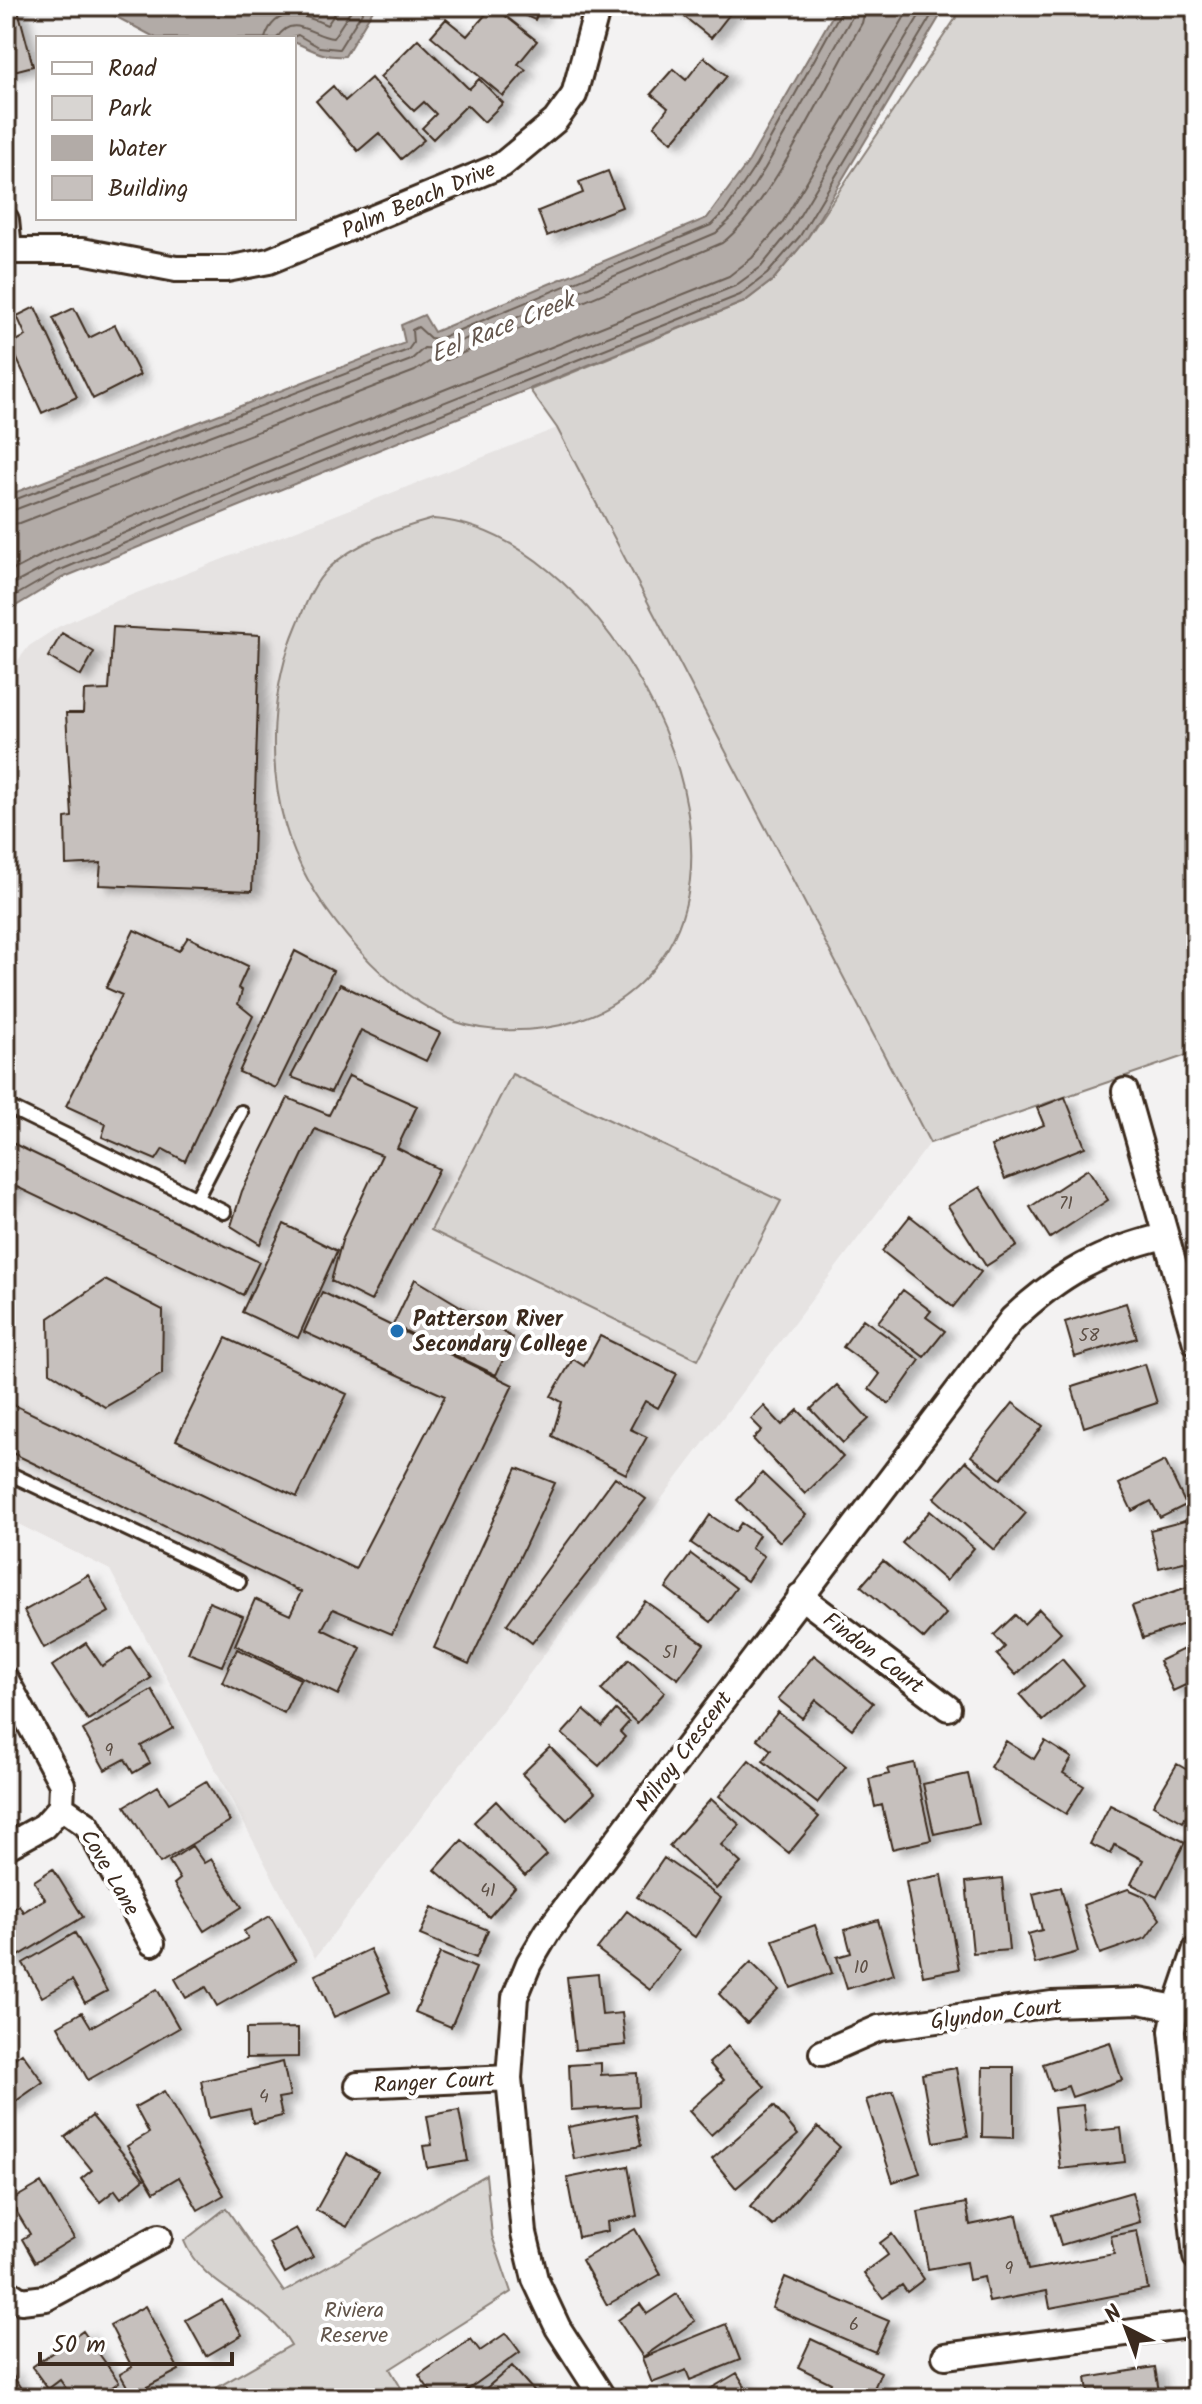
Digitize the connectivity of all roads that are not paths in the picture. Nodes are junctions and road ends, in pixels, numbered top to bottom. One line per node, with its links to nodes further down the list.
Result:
1 (598, 6): 3 (street, Palm Beach Drive)
2 (6, 220): 3 (street)
3 (8, 251)
4 (1125, 1091): 9 (street)
5 (6, 1106): 7 (lane)
6 (241, 1112): 7 (lane)
7 (196, 1199): 8 (lane)
8 (224, 1212)
9 (1165, 1236): 10 (street); 13 (street, Milroy Crescent)
10 (1196, 1343)
11 (6, 1472): 12 (lane)
12 (239, 1582)
13 (800, 1596): 15 (street, Findon Court); 22 (street, Milroy Crescent)
14 (6, 1680): 16 (street)
15 (948, 1708)
16 (61, 1807): 17 (street, Cove Lane); 18 (street, Cove Lane)
17 (6, 1847)
18 (152, 1943)
19 (1196, 1949): 20 (street)
20 (1176, 2008): 21 (street, Glyndon Court); 25 (street)
21 (822, 2053)
22 (509, 2078): 23 (street, Ranger Court); 29 (street, Milroy Crescent)
23 (358, 2085)
24 (159, 2237): 26 (street)
25 (1196, 2257)
26 (11, 2302)
27 (1196, 2324): 28 (street)
28 (945, 2356)
29 (603, 2398)

